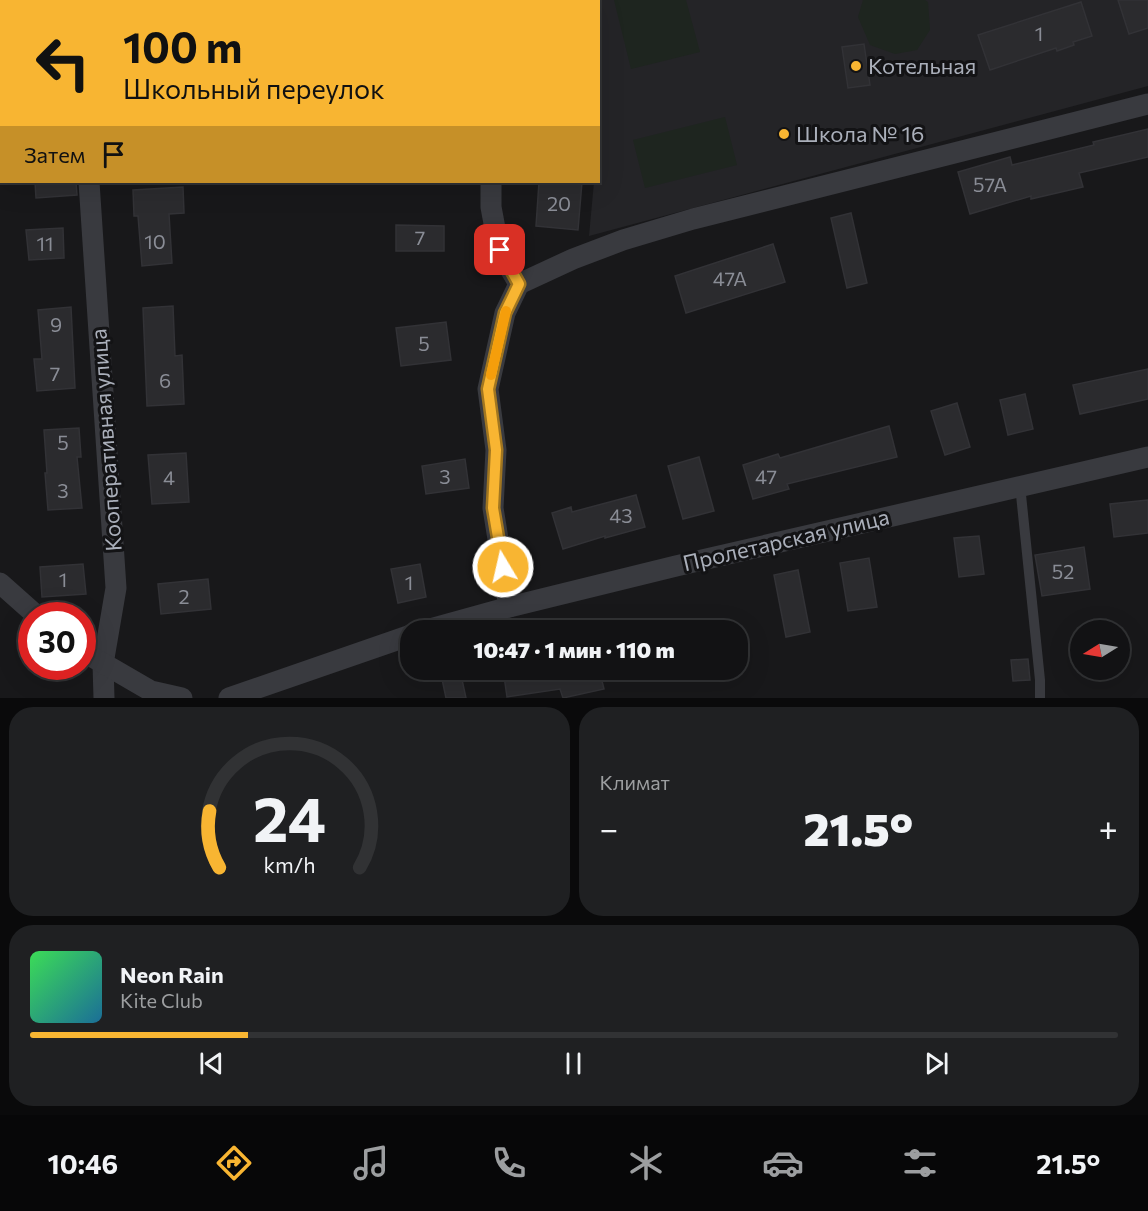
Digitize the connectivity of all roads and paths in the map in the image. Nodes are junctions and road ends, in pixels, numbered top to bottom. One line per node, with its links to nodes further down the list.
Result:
1 (1148, 104): 4 (street)
2 (89, 183): 13 (street, Кооперативная улица)
3 (490, 183): 4 (street)
4 (519, 284): 9 (street)
5 (1148, 457): 6 (street, Пролетарская улица)
6 (1020, 485): 9 (street, Пролетарская улица); 17 (lane)
7 (0, 583): 8 (street)
8 (21, 602)
9 (509, 607): 10 (street, Пролетарская улица)
10 (462, 620)
11 (400, 639): 16 (street)
12 (96, 660): 13 (street)
13 (103, 664): 14 (street, Кооперативная улица); 15 (street)
14 (104, 698)
15 (182, 698)
16 (229, 698)
17 (1040, 698)

